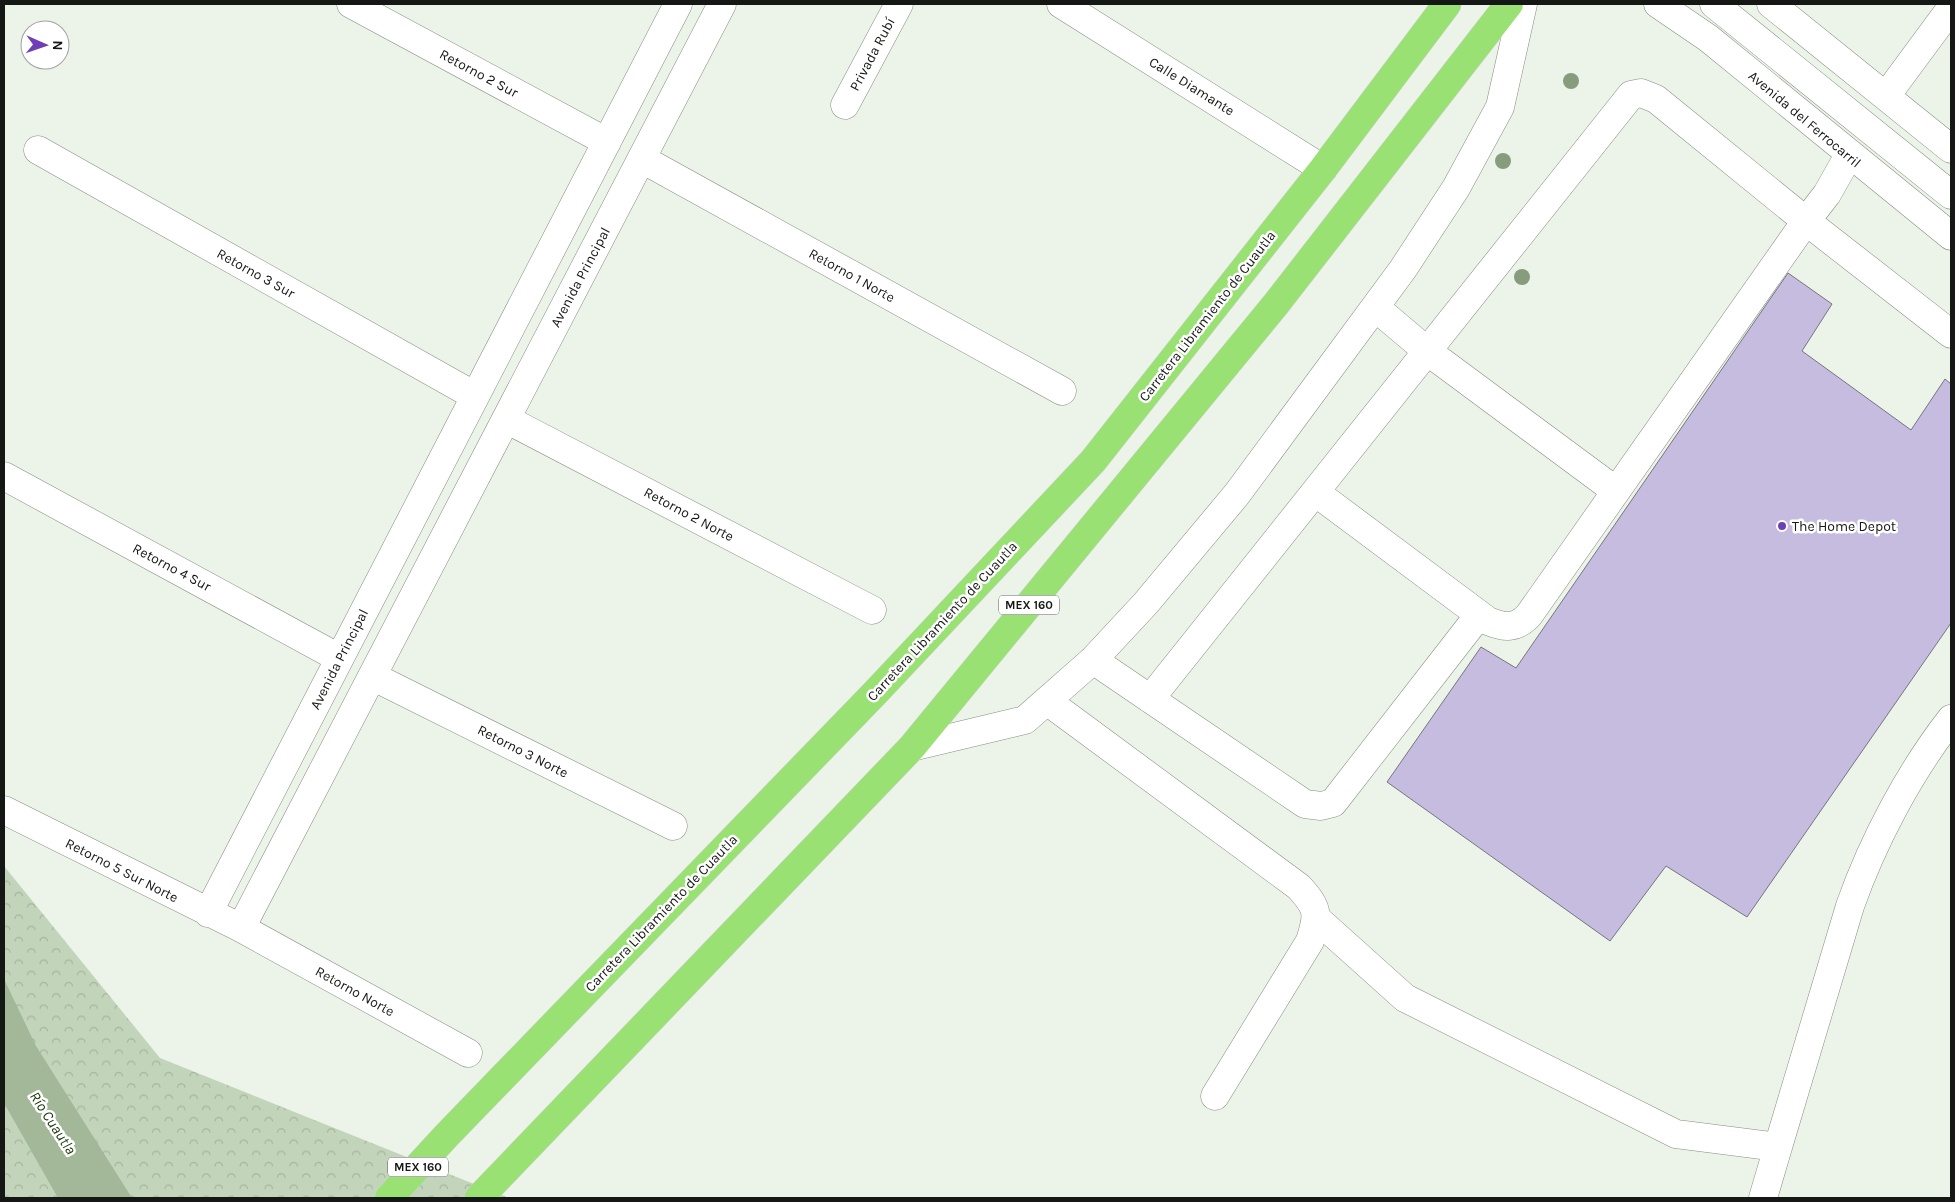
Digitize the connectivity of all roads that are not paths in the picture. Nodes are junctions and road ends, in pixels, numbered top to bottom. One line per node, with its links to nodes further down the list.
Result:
1 (351, 4): 15 (street, Retorno 2 Sur)
2 (899, 4): 14 (street, Privada Rubí)
3 (1061, 4): 20 (street, Calle Diamante)
4 (1447, 4): 20 (highway, Carretera Libramiento de Cuautla / MEX 160)
5 (1509, 4): 45 (highway, MEX 160)
6 (1523, 4): 26 (street)
7 (1658, 4): 18 (street, Avenida del Ferrocarril)
8 (1714, 4): 21 (street)
9 (1770, 4): 13 (street)
10 (677, 6): 12 (street); 15 (street, Avenida Principal)
11 (1951, 8): 13 (street)
12 (716, 15): 19 (street, Avenida Principal)
13 (1886, 96): 16 (street)
14 (845, 105)
15 (607, 142): 24 (street, Avenida Principal)
16 (1951, 148)
17 (38, 150): 30 (street, Retorno 3 Sur)
18 (1849, 155): 22 (street); 23 (street, Avenida del Ferrocarril)
19 (642, 158): 25 (street, Avenida Principal); 29 (street, Retorno 1 Norte)
20 (1323, 168): 56 (highway, Carretera Libramiento de Cuautla / MEX 160)
21 (1950, 194)
22 (1806, 221): 27 (street); 28 (street); 33 (street)
23 (1951, 236)
24 (551, 248): 25 (street); 30 (street, Avenida Principal)
25 (584, 269): 31 (street, Avenida Principal)
26 (1375, 307): 28 (street); 40 (street)
27 (1951, 334)
28 (1426, 351): 33 (street); 34 (street)
29 (1062, 390)
30 (475, 396): 35 (street, Avenida Principal)
31 (506, 418): 36 (street, Avenida Principal); 37 (street, Retorno 2 Norte)
32 (4, 476): 39 (street, Retorno 4 Sur)
33 (1616, 491): 38 (street)
34 (1315, 492): 38 (street); 42 (street)
35 (404, 533): 36 (street); 39 (street, Avenida Principal)
36 (438, 550): 41 (street, Avenida Principal)
37 (872, 610)
38 (1478, 614): 42 (street)
39 (339, 658): 46 (street, Avenida Principal)
40 (1093, 660): 42 (street); 43 (street)
41 (372, 676): 47 (street, Avenida Principal); 49 (street, Retorno 3 Norte)
42 (1150, 699)
43 (1047, 701): 45 (street); 51 (street)
44 (1951, 719): 55 (street)
45 (912, 747): 57 (highway, MEX 160)
46 (273, 786): 47 (street); 50 (street, Avenida Principal)
47 (307, 801): 52 (street, Avenida Principal)
48 (4, 810): 50 (street, Retorno 5 Sur Norte)
49 (673, 826)
50 (208, 913): 52 (street, Retorno 5 Sur Norte)
51 (1318, 918): 54 (street); 55 (street)
52 (241, 928): 53 (street, Retorno Norte)
53 (468, 1053)
54 (1215, 1096)
55 (1778, 1147): 58 (street)
56 (389, 1198)
57 (479, 1198)
58 (1763, 1198)

